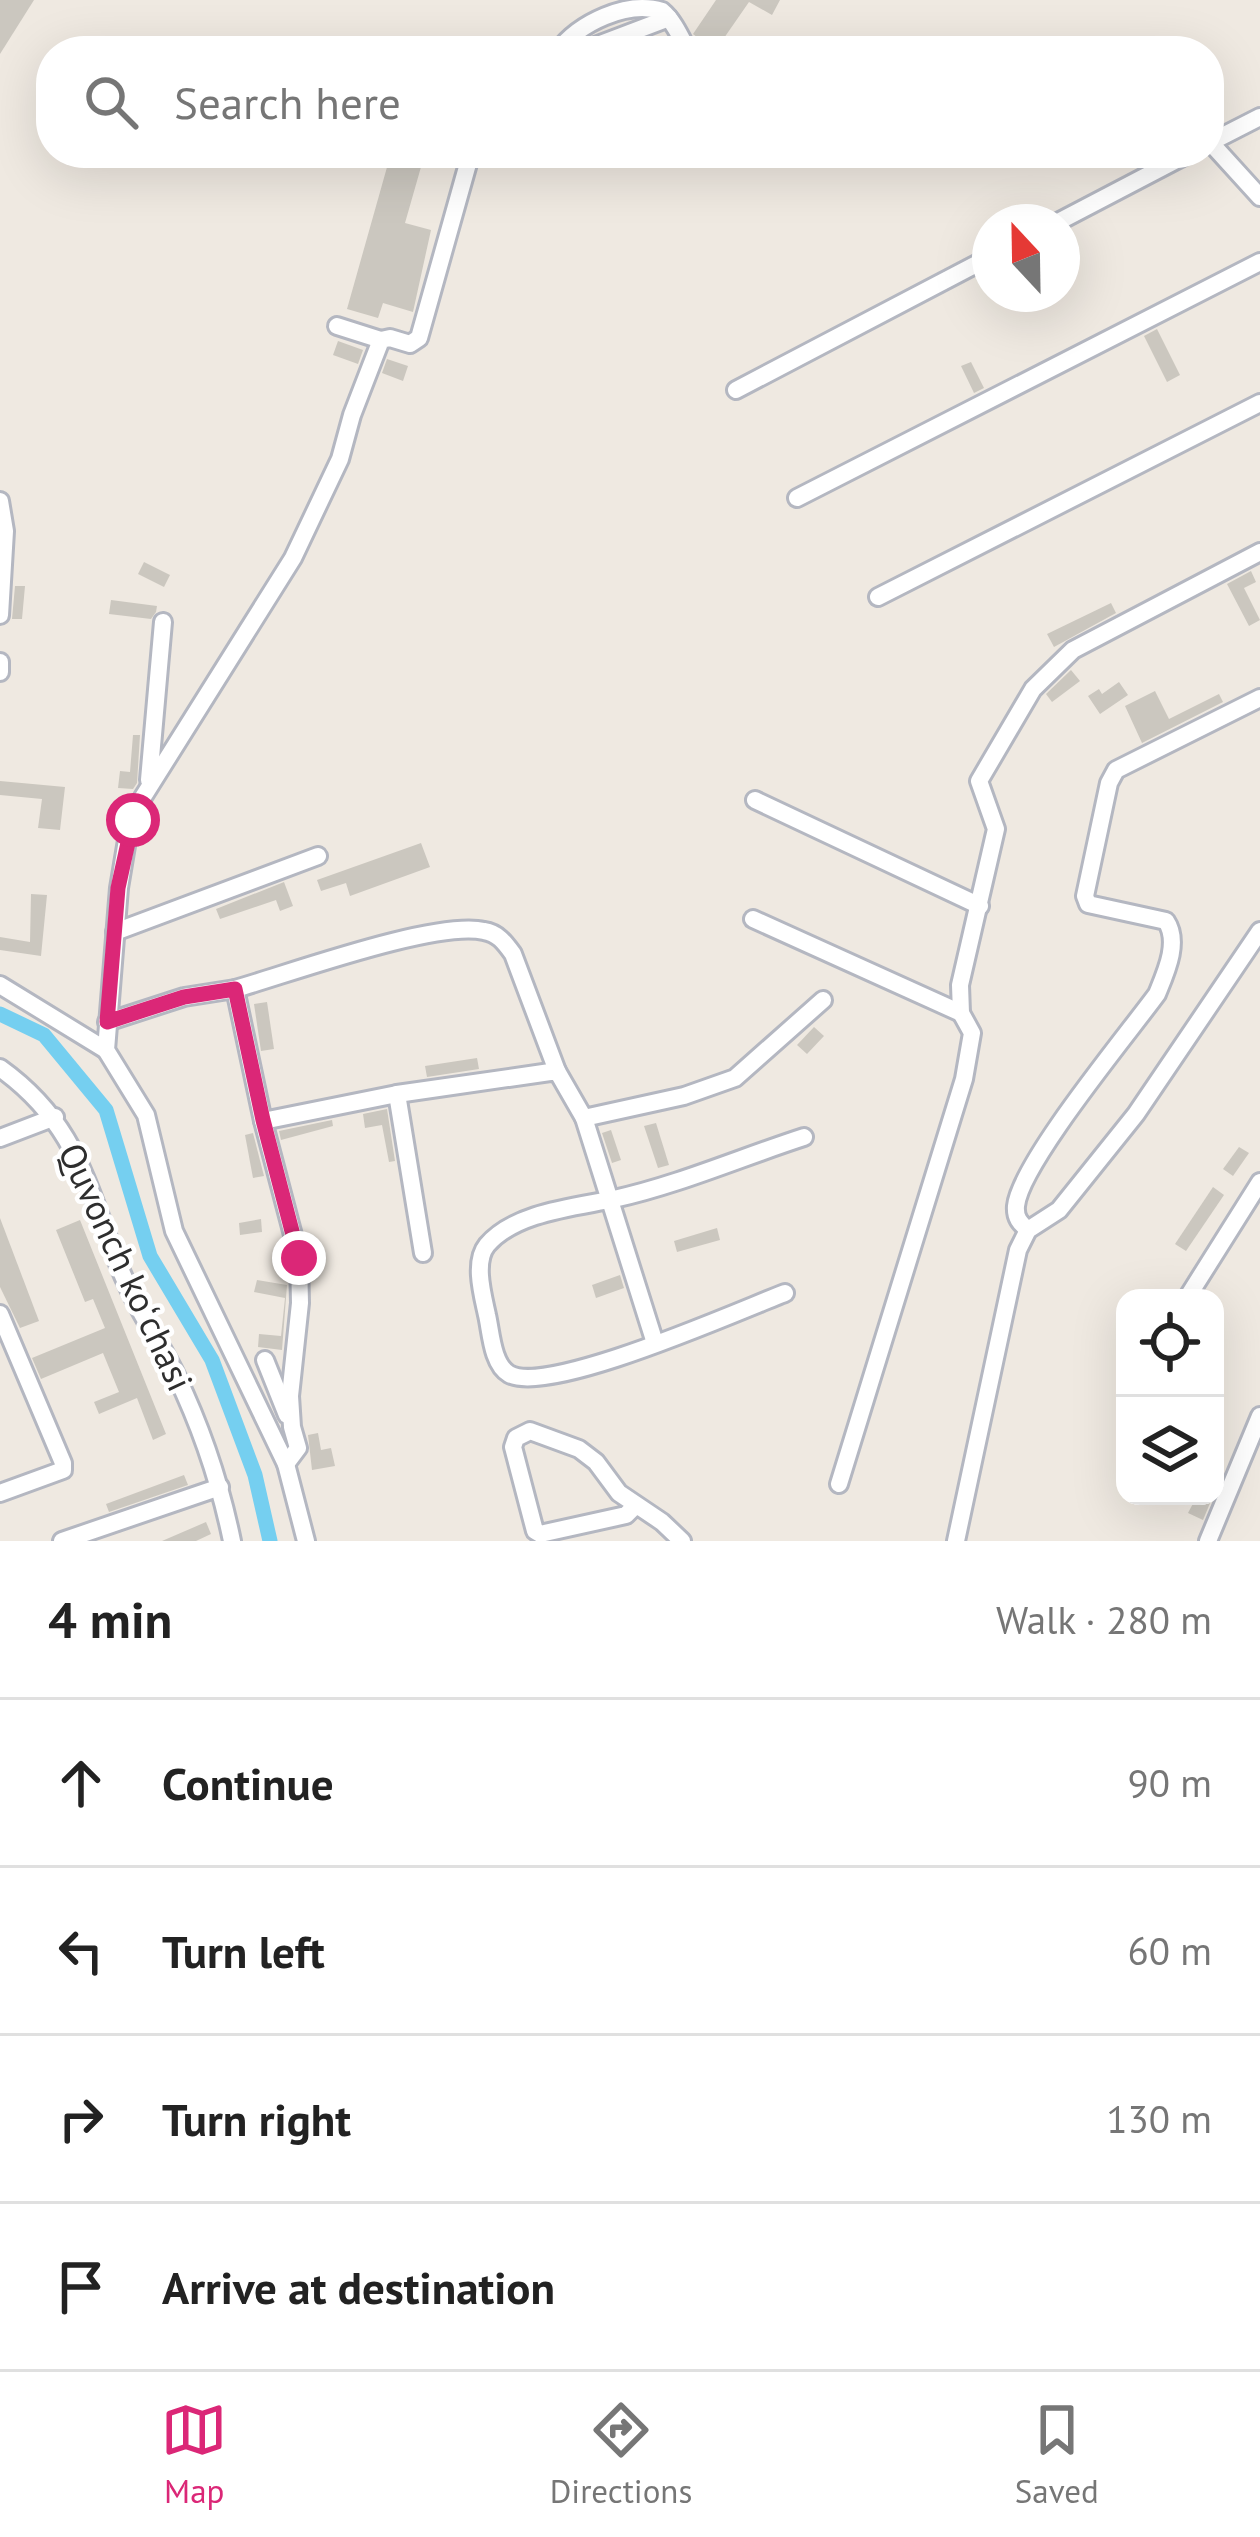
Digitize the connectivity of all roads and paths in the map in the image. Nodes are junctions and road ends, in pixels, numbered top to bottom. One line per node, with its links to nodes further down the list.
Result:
1 (669, 18): 2 (street); 3 (street); 4 (street)
2 (569, 36)
3 (622, 36)
4 (679, 36)
5 (1260, 117): 6 (street)
6 (1224, 135)
7 (1224, 159): 10 (street)
8 (467, 168): 15 (street)
9 (1161, 168): 11 (street)
10 (1260, 197)
11 (1080, 210)
12 (1260, 262): 18 (street)
13 (972, 266): 16 (street)
14 (337, 326): 15 (street)
15 (381, 340): 27 (street)
16 (736, 390)
17 (1260, 403): 21 (street)
18 (797, 498)
19 (0, 501): 22 (street)
20 (1260, 552): 30 (street)
21 (878, 597)
22 (0, 615)
23 (163, 622): 27 (street)
24 (0, 662): 25 (street)
25 (0, 672)
26 (1260, 698): 50 (street)
27 (149, 787): 33 (street)
28 (755, 800): 30 (street)
29 (318, 856): 33 (street)
30 (980, 906): 37 (street)
31 (753, 919): 37 (street)
32 (1260, 931): 50 (street)
33 (115, 932): 38 (street)
34 (0, 985): 39 (street)
35 (235, 989): 38 (street); 41 (street); 45 (street)
36 (824, 1000): 44 (street)
37 (961, 1013): 60 (street)
38 (107, 1022): 39 (street)
39 (106, 1050): 59 (street)
40 (0, 1068): 43 (street, Quvonch koʻchasi)
41 (557, 1071): 42 (street); 44 (street)
42 (397, 1094): 45 (street); 51 (street)
43 (55, 1117): 47 (street); 61 (street, Quvonch koʻchasi)
44 (584, 1118): 49 (street)
45 (263, 1120): 58 (street)
46 (804, 1137): 49 (street)
47 (0, 1138)
48 (1260, 1182): 52 (street)
49 (611, 1200): 55 (street); 55 (street)
50 (1028, 1230): 69 (street)
51 (423, 1253)
52 (1192, 1289)
53 (785, 1293): 55 (street)
54 (0, 1314): 62 (street)
55 (655, 1342)
56 (265, 1360): 58 (street)
57 (1260, 1416): 70 (street)
58 (292, 1427): 59 (street)
59 (286, 1464): 67 (street)
60 (839, 1484)
61 (220, 1487): 64 (street); 66 (street, Quvonch koʻchasi)
62 (0, 1493)
63 (634, 1507): 63 (street); 68 (street)
64 (98, 1535): 65 (street)
65 (62, 1541)
66 (232, 1541)
67 (306, 1541)
68 (682, 1541)
69 (956, 1541)
70 (1208, 1541)

